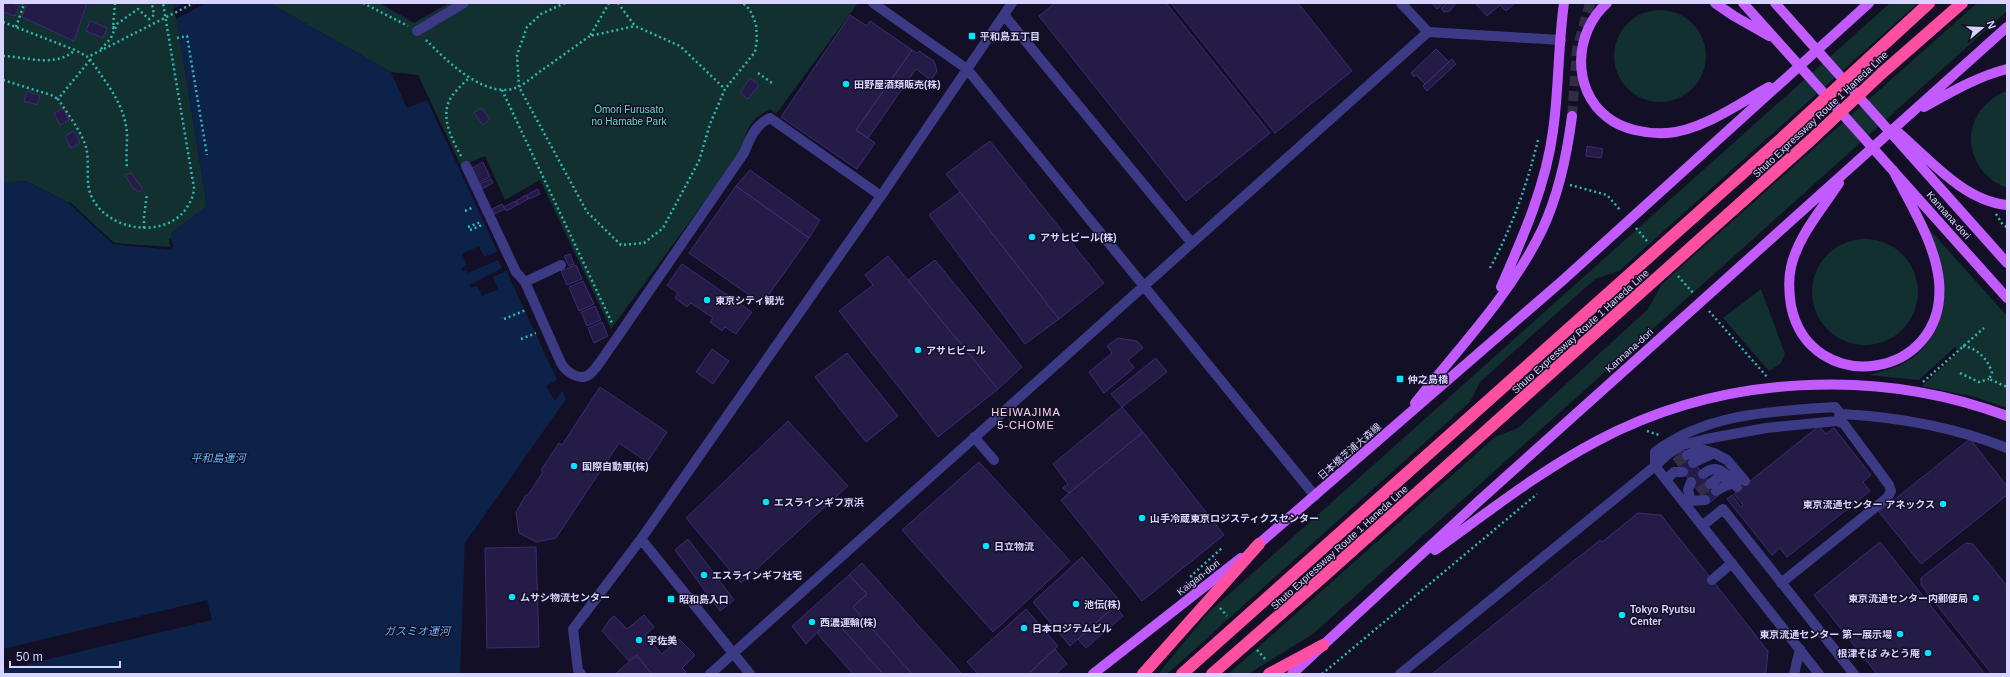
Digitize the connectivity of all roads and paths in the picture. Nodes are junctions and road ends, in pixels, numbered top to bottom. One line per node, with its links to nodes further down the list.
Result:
1 (22, 3): 27 (path)
2 (114, 3): 25 (path)
3 (152, 3): 25 (path)
4 (163, 3): 64 (path)
5 (194, 3): 36 (path)
6 (363, 3): 29 (path)
7 (464, 3): 29 (street)
8 (565, 3): 46 (path)
9 (609, 3): 31 (path)
10 (618, 3): 26 (path)
11 (743, 3): 47 (path)
12 (873, 3): 39 (street)
13 (1012, 3): 23 (street)
14 (1401, 3): 30 (street)
15 (1607, 3): 44 (main road)
16 (1715, 3): 34 (main road)
17 (1775, 3): 50 (main road, Kannana-dori)
18 (1869, 3): 44 (main road)
19 (1929, 3): 119 (highway, Shuto Expressway Route 1 Haneda Line)
20 (1962, 3): 120 (highway, Shuto Expressway Route 1 Haneda Line)
21 (1564, 4): 33 (main road)
22 (1744, 4): 34 (main road, Kannana-dori)
23 (1004, 15): 39 (street); 65 (street)
24 (3, 22): 27 (path)
25 (117, 24): 36 (path)
26 (636, 26): 31 (path); 47 (path)
27 (16, 27): 35 (path)
28 (2007, 27): 52 (main road, Kannana-dori)
29 (417, 31): 42 (path)
30 (1428, 32): 33 (street); 65 (street)
31 (590, 36): 46 (path)
32 (177, 38): 54 (path)
33 (1561, 40): 73 (main road)
34 (1776, 40): 57 (main road, Kannana-dori)
35 (75, 50): 37 (path); 38 (path)
36 (101, 50): 38 (path)
37 (3, 56)
38 (89, 59): 49 (path); 56 (path)
39 (966, 69): 60 (street); 70 (street)
40 (2007, 69): 52 (main road)
41 (758, 73): 45 (path)
42 (470, 78): 48 (path); 55 (path)
43 (3, 80): 49 (path)
44 (1782, 80): 84 (main road)
45 (772, 83)
46 (519, 87): 47 (path); 48 (path)
47 (725, 89)
48 (502, 90): 76 (path)
49 (58, 99): 64 (path)
50 (1869, 106): 61 (main road); 66 (main road, Kannana-dori)
51 (1572, 116): 73 (main road)
52 (1908, 116): 58 (main road, Kannana-dori)
53 (1539, 134): 68 (path)
54 (207, 156)
55 (466, 166): 69 (street)
56 (127, 168)
57 (1893, 170): 58 (main road); 71 (main road, Kannana-dori)
58 (1847, 172): 106 (main road, Kannana-dori)
59 (147, 194): 64 (path)
60 (881, 196): 76 (street); 102 (street)
61 (2007, 205)
62 (1996, 214): 63 (path)
63 (2007, 227)
64 (144, 228)
65 (1191, 242): 70 (street)
66 (2007, 263)
67 (561, 265): 69 (street)
68 (1490, 268)
69 (525, 282): 72 (street)
70 (1142, 286): 85 (street); 98 (street)
71 (2007, 298)
72 (536, 305): 74 (path); 76 (street)
73 (1491, 309): 84 (main road)
74 (504, 319)
75 (1984, 328): 77 (path)
76 (618, 336)
77 (1962, 346): 78 (path); 80 (path)
78 (1942, 364)
79 (1960, 373): 80 (path)
80 (1989, 379): 81 (path)
81 (2007, 387)
82 (2007, 416): 106 (main road)
83 (1839, 418): 86 (street); 91 (street); 91 (street); 109 (street)
84 (1398, 424): 98 (main road, 日本橋芝浦大森線)
85 (974, 437): 89 (street); 112 (street)
86 (2007, 448)
87 (1714, 453): 88 (street); 90 (street); 96 (street)
88 (1687, 455)
89 (994, 460)
90 (1693, 463)
91 (1655, 466): 94 (street); 123 (street)
92 (1678, 469): 94 (street)
93 (1702, 474): 96 (street)
94 (1666, 480): 100 (street)
95 (1691, 482): 100 (street)
96 (1736, 482): 97 (street)
97 (1713, 488)
98 (1315, 496): 103 (main road, Kaigan-dori)
99 (1702, 496): 100 (street)
100 (1689, 503): 101 (street)
101 (1702, 526): 105 (street); 109 (street)
102 (641, 539): 112 (street); 114 (street)
103 (1259, 544): 117 (main road, Kaigan-dori); 118 (highway)
104 (1222, 548): 107 (path)
105 (1732, 564): 108 (street); 111 (street)
106 (1403, 572): 110 (main road)
107 (1191, 576)
108 (1712, 580)
109 (1781, 583): 125 (street)
110 (1324, 645): 121 (highway); 122 (main road)
111 (1800, 649): 113 (street); 124 (street)
112 (734, 653): 115 (street); 116 (street)
113 (1813, 672)
114 (581, 674)
115 (710, 674)
116 (750, 674)
117 (1093, 674)
118 (1142, 674)
119 (1182, 674)
120 (1212, 674)
121 (1269, 674)
122 (1292, 674)
123 (1400, 674)
124 (1794, 674)
125 (1854, 674)

